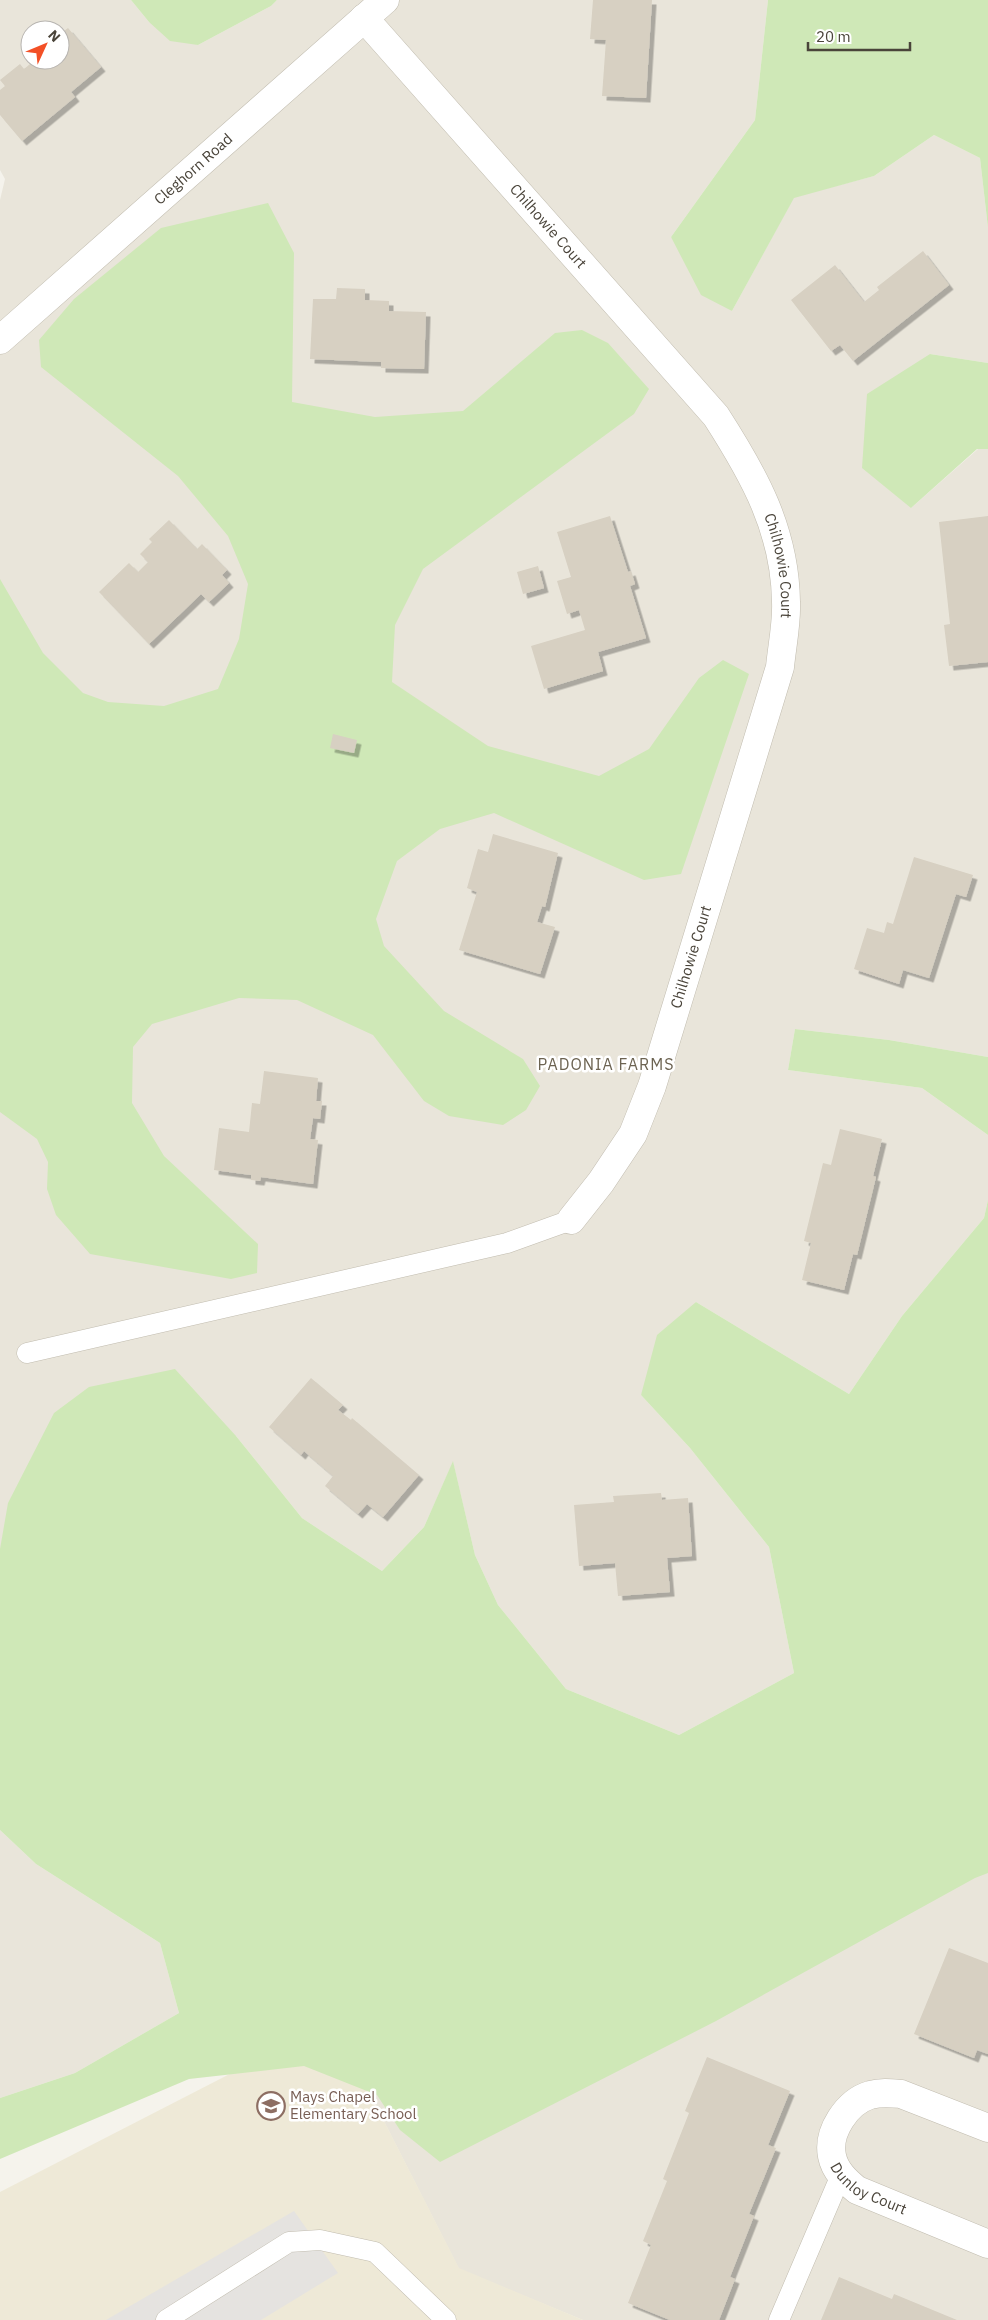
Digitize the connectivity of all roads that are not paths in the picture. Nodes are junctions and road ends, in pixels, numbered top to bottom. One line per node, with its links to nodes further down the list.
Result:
1 (385, 0): 2 (street, Cleghorn Road)
2 (364, 18): 3 (street, Cleghorn Road); 4 (street, Chilhowie Court)
3 (0, 340)
4 (571, 1220): 5 (lane)
5 (27, 1353)
6 (988, 2128): 7 (street, Dunloy Court)
7 (841, 2176): 8 (street, Dunloy Court); 11 (lane)
8 (988, 2244)
9 (166, 2320): 10 (lane)
10 (446, 2320)
11 (778, 2320)

